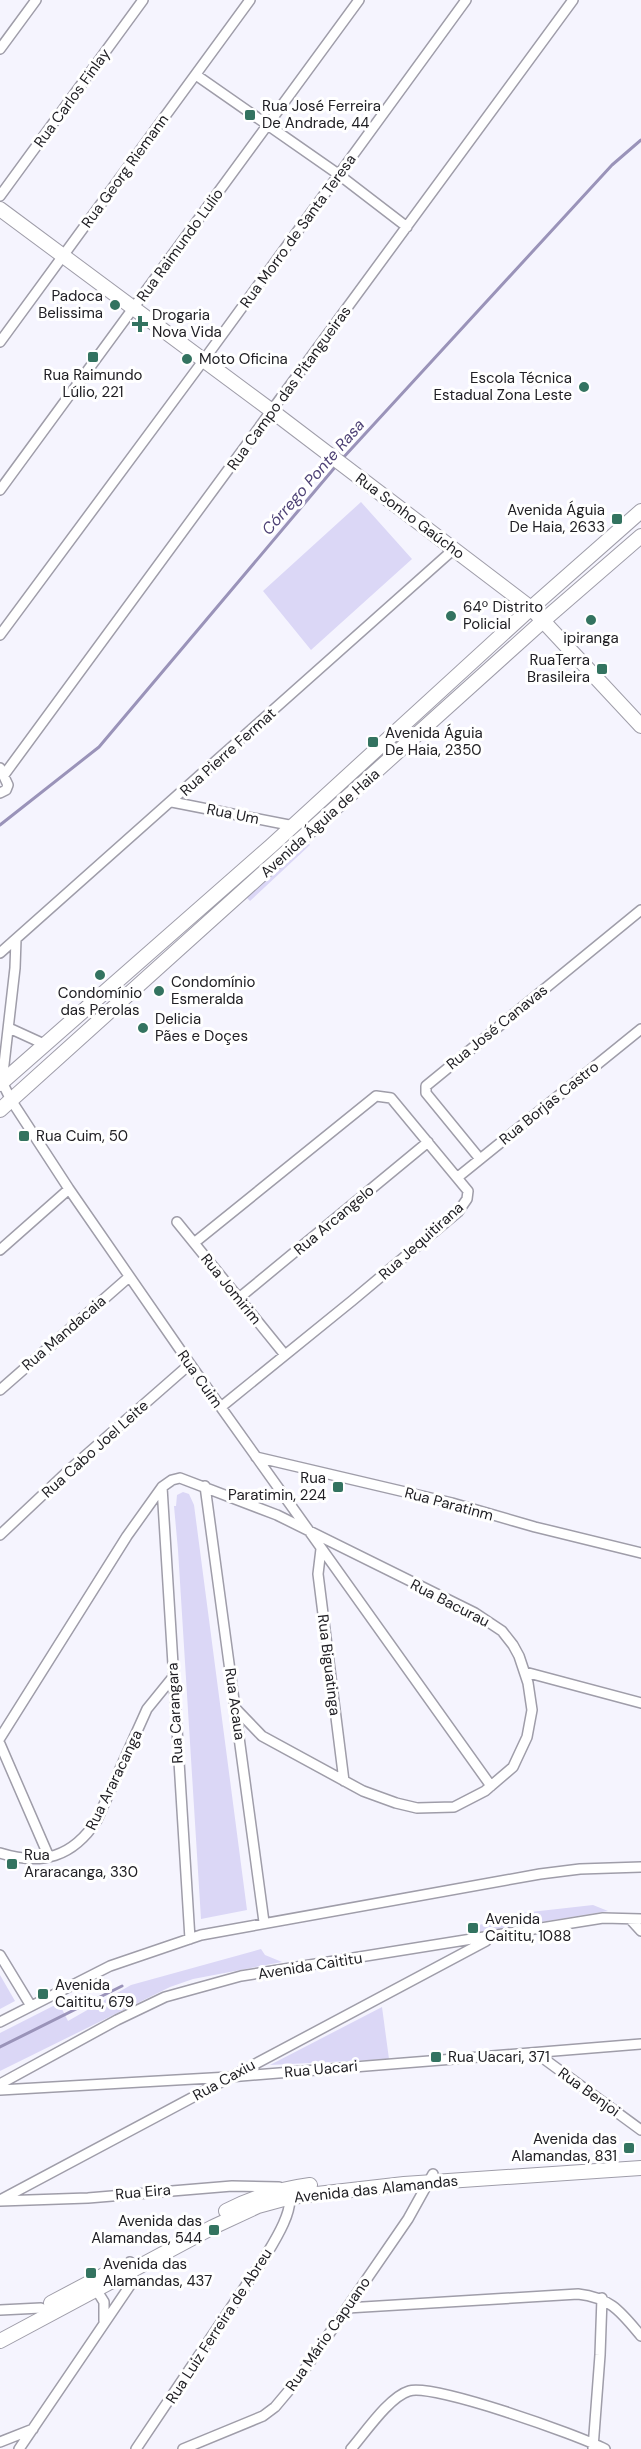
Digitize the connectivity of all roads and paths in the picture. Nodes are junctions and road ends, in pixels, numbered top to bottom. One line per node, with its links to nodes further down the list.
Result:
1 (36, 0): 7 (street)
2 (143, 0): 11 (street, Rua Carlos Finlay)
3 (250, 0): 8 (street, Rua Georg Riemann)
4 (359, 0): 9 (street, Rua Raimundo Lulio)
5 (466, 0): 10 (street, Rua Morro de Santa Teresa)
6 (573, 0): 13 (street, Rua Campo das Pitangueiras)
7 (0, 49)
8 (195, 75): 9 (street); 14 (street, Rua Georg Riemann)
9 (268, 124): 10 (street); 15 (street, Rua Raimundo Lulio)
10 (339, 174): 13 (street); 17 (street, Rua Morro de Santa Teresa)
11 (0, 196)
12 (0, 209): 14 (street, Rua Sonho Gaúcho)
13 (407, 227): 18 (street, Rua Campo das Pitangueiras)
14 (63, 256): 15 (street, Rua Sonho Gaúcho); 16 (street, Rua Georg Riemann)
15 (134, 307): 17 (street, Rua Sonho Gaúcho); 19 (street, Rua Raimundo Lulio)
16 (0, 342)
17 (203, 361): 18 (street, Rua Sonho Gaúcho); 25 (street, Rua Morro de Santa Teresa)
18 (272, 411): 22 (street, Rua Sonho Gaúcho); 27 (street, Rua Campo das Pitangueiras)
19 (0, 490)
20 (641, 511): 23 (street, Avenida Águia de Haia)
21 (641, 536): 24 (street, Avenida Águia de Haia)
22 (454, 549): 23 (street, Rua Sonho Gaúcho); 29 (street, Rua Pierre Fermat)
23 (531, 608): 24 (street, Rua Sonho Gaúcho); 30 (street, Avenida Águia de Haia)
24 (544, 620): 26 (street, Rua Sonho Gaúcho); 32 (street, Avenida Águia de Haia)
25 (0, 635)
26 (641, 726)
27 (2, 771): 28 (street)
28 (0, 793)
29 (172, 802): 30 (street, Rua Um); 34 (street, Rua Pierre Fermat)
30 (294, 826): 31 (street, Avenida Águia de Haia)
31 (266, 851): 32 (street); 38 (street, Avenida Águia de Haia)
32 (270, 869): 40 (street, Avenida Águia de Haia)
33 (641, 910): 43 (street, Rua José Canavas)
34 (16, 939): 35 (street, Rua Pierre Fermat); 36 (street)
35 (0, 953)
36 (9, 1028): 38 (street); 39 (street)
37 (641, 1029): 43 (street, Rua Borjas Castro)
38 (44, 1044): 39 (street, Avenida Águia de Haia)
39 (1, 1083): 40 (street, Rua Cuim)
40 (11, 1100): 41 (street, Avenida Águia de Haia); 45 (street, Rua Cuim)
41 (0, 1110)
42 (428, 1142): 44 (street, Rua Jequitirana); 47 (street, Rua Jequitirana); 50 (street, Rua Arcangelo)
43 (480, 1159): 44 (street, Rua Borjas Castro)
44 (458, 1177): 51 (street, Rua Jequitirana)
45 (69, 1190): 48 (street); 49 (street, Rua Cuim)
46 (177, 1222): 47 (street, Rua Jomirim)
47 (194, 1243): 50 (street, Rua Jomirim)
48 (0, 1250)
49 (129, 1277): 52 (street, Rua Cuim); 53 (street, Rua Mandacaia)
50 (239, 1298): 51 (street, Rua Jomirim)
51 (285, 1355): 54 (street, Rua Jequitirana)
52 (190, 1364): 54 (street, Rua Cuim); 59 (street, Rua Cabo Joel Leite)
53 (0, 1390)
54 (221, 1407): 55 (street, Rua Cuim)
55 (256, 1457): 58 (street, Rua Cuim); 61 (street, Rua Paratinm)
56 (205, 1486): 57 (street, Rua Bacurau); 58 (street, Rua Bacurau); 65 (street, Rua Acaua)
57 (162, 1487): 63 (street, Rua Carangara); 66 (street)
58 (309, 1531): 60 (street, Rua Cuim); 62 (street, Rua Bacurau)
59 (0, 1535)
60 (321, 1549): 68 (street, Rua Biguatinga); 69 (street, Rua Cuim)
61 (641, 1553)
62 (525, 1672): 64 (street); 69 (street, Rua Bacurau)
63 (173, 1677): 71 (street, Rua Araracanga); 78 (street, Rua Carangara)
64 (641, 1703)
65 (236, 1709): 68 (street, Rua Bacurau); 75 (street, Rua Acaua)
66 (0, 1738)
67 (0, 1744): 71 (street)
68 (344, 1781): 69 (street, Rua Bacurau)
69 (491, 1785)
70 (0, 1853): 71 (street, Rua Araracanga)
71 (49, 1857)
72 (641, 1867): 75 (street)
73 (630, 1919): 74 (street, Avenida Caititu); 76 (street); 77 (street, Avenida Caititu)
74 (641, 1919)
75 (264, 1922): 78 (street)
76 (641, 1930)
77 (493, 1937): 79 (street, Avenida Caititu); 81 (street, Rua Caxiu)
78 (190, 1939): 82 (street)
79 (451, 1943): 81 (street); 87 (street, Avenida Caititu)
80 (0, 1955): 82 (street)
81 (449, 1961): 86 (street, Rua Caxiu)
82 (31, 2006): 83 (street)
83 (0, 2022)
84 (641, 2044): 85 (street, Rua Uacari)
85 (536, 2053): 86 (street, Rua Uacari); 89 (street, Rua Benjoi)
86 (229, 2077): 88 (street, Rua Uacari); 94 (street, Rua Caxiu)
87 (0, 2084)
88 (0, 2090)
89 (641, 2130)
90 (641, 2160): 92 (street, Avenida das Alamandas)
91 (641, 2168): 92 (street, Avenida das Alamandas)
92 (431, 2178): 93 (street, Avenida das Alamandas); 98 (street, Rua Mário Capuano)
93 (288, 2192): 94 (street, Rua Eira); 95 (street, Avenida das Alamandas); 109 (street, Rua Luiz Ferreira de Abreu)
94 (0, 2200)
95 (131, 2266): 96 (street, Avenida das Alamandas); 101 (street)
96 (94, 2286): 100 (street, Avenida das Alamandas); 101 (street)
97 (602, 2298): 98 (street); 103 (street); 107 (street)
98 (347, 2308): 110 (street, Rua Mário Capuano)
99 (0, 2310): 100 (street)
100 (47, 2310): 102 (street, Avenida das Alamandas); 104 (street, Avenida das Alamandas)
101 (103, 2323): 105 (street)
102 (0, 2331)
103 (641, 2336)
104 (0, 2341)
105 (33, 2428): 106 (street); 108 (street)
106 (0, 2442)
107 (593, 2446): 111 (street); 112 (street)
108 (19, 2449)
109 (136, 2449)
110 (183, 2449)
111 (351, 2449)
112 (606, 2449)

